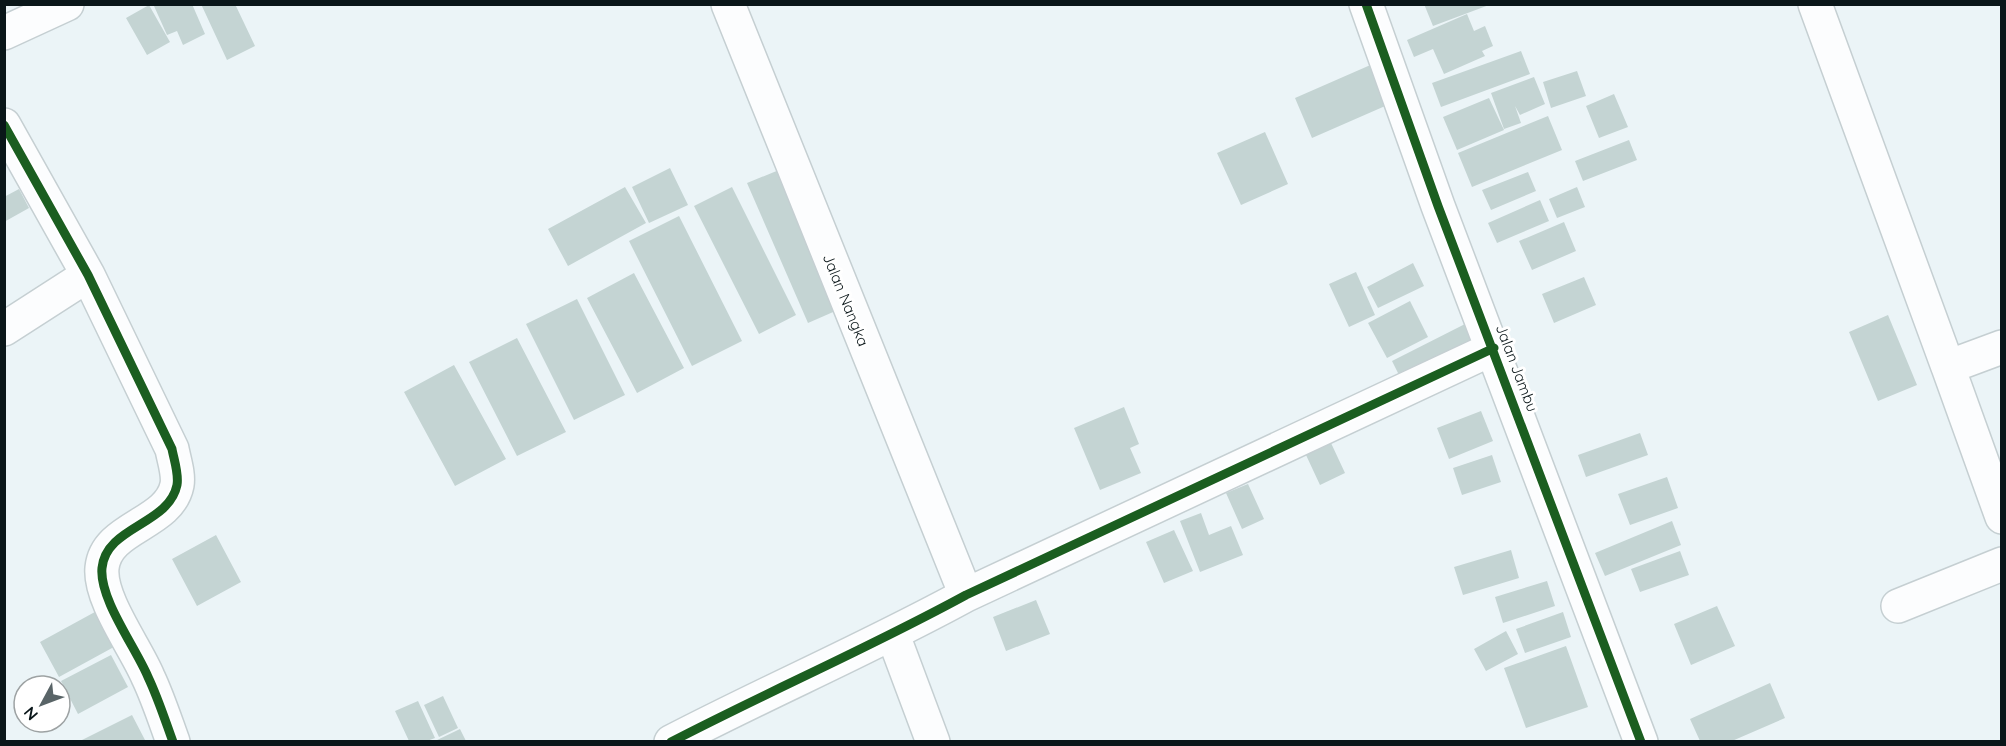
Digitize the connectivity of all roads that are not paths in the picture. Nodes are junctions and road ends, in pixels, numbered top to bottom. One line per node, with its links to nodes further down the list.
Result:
1 (68, 4): 5 (street)
2 (728, 4): 15 (street, Jalan Nangka)
3 (1366, 4): 10 (street, Jalan Jambu)
4 (1815, 4): 11 (street)
5 (4, 33)
6 (4, 125): 7 (street)
7 (88, 275): 8 (street); 18 (street)
8 (4, 329)
9 (2001, 347): 11 (street)
10 (1494, 348): 15 (street); 21 (street, Jalan Jambu)
11 (1948, 367): 12 (street)
12 (1996, 480): 13 (street)
13 (2001, 517)
14 (2001, 564): 16 (street)
15 (966, 596): 17 (street)
16 (1898, 606)
17 (893, 635): 19 (street); 20 (street)
18 (173, 741)
19 (671, 741)
20 (933, 741)
21 (1641, 741)

